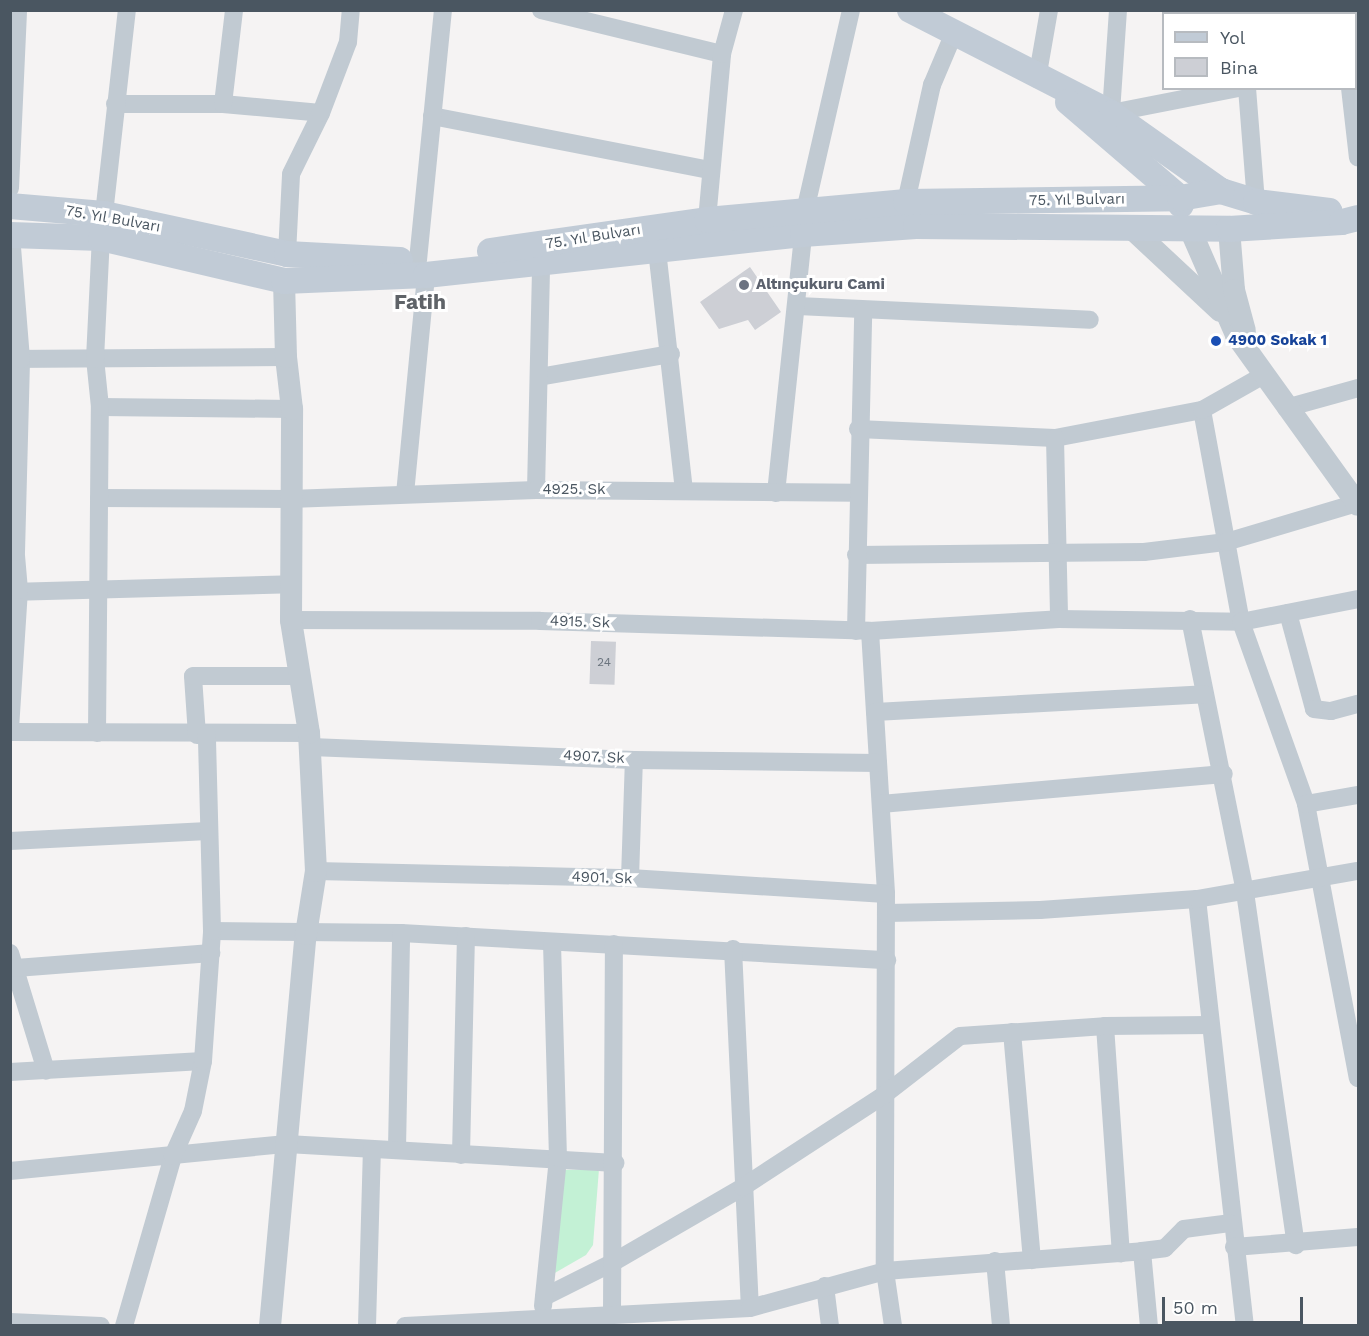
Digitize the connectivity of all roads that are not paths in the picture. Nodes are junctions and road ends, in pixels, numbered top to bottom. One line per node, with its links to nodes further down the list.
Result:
1 (18, 10): 25 (street)
2 (127, 10): 18 (street)
3 (234, 10): 19 (street)
4 (351, 10): 20 (street)
5 (442, 10): 22 (street)
6 (541, 10): 13 (street)
7 (734, 10): 13 (street)
8 (851, 10): 33 (street)
9 (910, 10): 12 (main road)
10 (1049, 10): 14 (street)
11 (1118, 10): 21 (street)
12 (954, 33): 14 (main road); 28 (street)
13 (722, 54): 24 (street)
14 (1043, 82): 21 (main road); 27 (main road)
15 (1229, 90): 21 (street)
16 (1247, 90): 29 (street)
17 (1350, 90): 23 (street)
18 (115, 104): 19 (street); 34 (street)
19 (223, 104): 20 (street)
20 (321, 113): 40 (street)
21 (1111, 113): 26 (main road)
22 (432, 116): 24 (street); 42 (street)
23 (1359, 158)
24 (709, 170): 32 (street)
25 (10, 188)
26 (1221, 191): 27 (main road, 75. Yıl Bulvarı); 29 (main road); 37 (main road)
27 (1180, 198): 28 (main road, 75. Yıl Bulvarı); 36 (main road)
28 (906, 202): 33 (main road, 75. Yıl Bulvarı)
29 (1256, 202): 31 (main road)
30 (10, 206): 34 (main road, 75. Yıl Bulvarı)
31 (1359, 216): 37 (main road)
32 (707, 220): 33 (main road, 75. Yıl Bulvarı); 42 (main road, 75. Yıl Bulvarı)
33 (804, 222): 35 (main road); 39 (main road, 75. Yıl Bulvarı); 44 (street)
34 (103, 226): 38 (main road, 75. Yıl Bulvarı); 40 (main road, 75. Yıl Bulvarı); 43 (main road, 75. Yıl Bulvarı); 51 (street)
35 (1129, 226): 36 (main road); 47 (street)
36 (1190, 229): 37 (main road); 47 (street)
37 (1229, 229): 52 (street)
38 (11, 235): 50 (street)
39 (657, 250): 41 (main road, 75. Yıl Bulvarı); 48 (street)
40 (287, 254): 42 (main road, 75. Yıl Bulvarı)
41 (541, 263): 42 (main road, 75. Yıl Bulvarı); 53 (street)
42 (422, 268): 43 (main road, 75. Yıl Bulvarı); 66 (street)
43 (284, 281): 49 (street)
44 (798, 306): 45 (street); 64 (street)
45 (863, 311): 46 (street); 59 (street)
46 (1090, 320)
47 (1228, 320): 52 (street)
48 (671, 354): 53 (street); 63 (street)
49 (286, 357): 51 (street); 57 (street)
50 (16, 359): 51 (street); 61 (street)
51 (95, 359): 55 (street)
52 (1257, 367): 56 (street); 58 (street)
53 (539, 377): 62 (street)
54 (1359, 388): 56 (street)
55 (100, 407): 57 (street); 67 (street)
56 (1286, 408): 69 (street)
57 (292, 409): 68 (street)
58 (1202, 410): 60 (street); 70 (street)
59 (858, 429): 60 (street); 65 (street)
60 (1055, 438): 73 (street)
61 (15, 457): 71 (street)
62 (536, 490): 63 (street, 4925. Sk); 66 (street, 4925. Sk)
63 (684, 490): 64 (street, 4925. Sk)
64 (776, 493): 65 (street, 4925. Sk)
65 (857, 493): 72 (street)
66 (405, 494): 68 (street, 4925. Sk)
67 (99, 498): 68 (street, 4925. Sk); 75 (street)
68 (290, 499): 74 (street)
69 (1358, 504): 70 (street)
70 (1226, 542): 73 (street); 82 (street)
71 (13, 552): 76 (street)
72 (856, 555): 73 (street); 83 (street)
73 (1059, 555): 79 (street)
74 (291, 584): 75 (street); 81 (street)
75 (99, 587): 76 (street); 89 (street)
76 (15, 591): 88 (street)
77 (1359, 599): 78 (street, 4915. Sk)
78 (1288, 613): 82 (street, 4915. Sk); 86 (street)
79 (1059, 619): 80 (street, 4915. Sk); 83 (street, 4915. Sk)
80 (1190, 619): 82 (street, 4915. Sk); 85 (street)
81 (291, 620): 83 (street, 4915. Sk); 84 (street)
82 (1241, 622): 97 (street)
83 (863, 631): 87 (street)
84 (298, 676): 90 (street); 91 (street)
85 (1205, 694): 87 (street); 94 (street)
86 (1359, 704)
87 (875, 712): 93 (street)
88 (10, 730): 89 (street, 4907. Sk)
89 (97, 733): 90 (street, 4907. Sk)
90 (202, 734): 91 (street, 4907. Sk); 98 (street)
91 (310, 740): 92 (street, 4907. Sk); 100 (street)
92 (634, 760): 93 (street, 4907. Sk); 102 (street)
93 (878, 763): 96 (street)
94 (1224, 774): 96 (street); 104 (street)
95 (1359, 795): 97 (street)
96 (881, 804): 105 (street)
97 (1306, 804): 103 (street)
98 (208, 831): 99 (street); 108 (street)
99 (10, 841)
100 (316, 871): 102 (street, 4901. Sk); 110 (street)
101 (1359, 872): 103 (street)
102 (630, 878): 105 (street, 4901. Sk)
103 (1322, 878): 104 (street); 121 (street)
104 (1245, 892): 106 (street); 138 (street)
105 (886, 894): 107 (street)
106 (1197, 899): 107 (street); 118 (street)
107 (886, 913): 117 (street)
108 (212, 931): 110 (street); 115 (street)
109 (401, 933): 110 (street); 111 (street); 129 (street)
110 (306, 934): 127 (street)
111 (466, 936): 112 (street); 130 (street)
112 (552, 943): 113 (street); 132 (street)
113 (614, 944): 114 (street); 133 (street)
114 (733, 949): 117 (street); 135 (street)
115 (211, 953): 116 (street); 122 (street)
116 (13, 960): 123 (street)
117 (887, 960): 126 (street)
118 (1209, 1025): 119 (street); 136 (street)
119 (1105, 1026): 120 (street); 141 (street)
120 (1012, 1032): 126 (street); 142 (street)
121 (1356, 1049): 125 (street)
122 (203, 1061): 123 (street); 131 (street)
123 (46, 1071): 124 (street)
124 (10, 1072)
125 (1359, 1078)
126 (884, 1095): 135 (street); 145 (street)
127 (287, 1144): 128 (street); 131 (street); 156 (street)
128 (372, 1149): 129 (street); 157 (street)
129 (397, 1149): 130 (street)
130 (461, 1155): 132 (street)
131 (173, 1156): 134 (street); 155 (street)
132 (558, 1158): 133 (street); 147 (street)
133 (615, 1163): 144 (street)
134 (10, 1171)
135 (743, 1187): 144 (street); 148 (street)
136 (1230, 1223): 139 (street); 140 (street)
137 (1359, 1237): 138 (street)
138 (1296, 1245): 139 (street)
139 (1234, 1247): 163 (street)
140 (1142, 1251): 141 (street); 162 (street)
141 (1121, 1253): 142 (street)
142 (1032, 1260): 143 (street)
143 (996, 1261): 145 (street); 161 (street)
144 (612, 1263): 147 (street); 149 (street)
145 (885, 1271): 146 (street); 160 (street)
146 (825, 1286): 148 (street); 159 (street)
147 (544, 1297): 151 (street)
148 (750, 1308): 150 (street)
149 (612, 1313): 150 (street); 151 (street)
150 (653, 1320)
151 (543, 1321): 153 (street)
152 (10, 1322): 154 (street)
153 (435, 1325): 158 (street)
154 (101, 1326)
155 (124, 1326)
156 (270, 1326)
157 (367, 1326)
158 (405, 1326)
159 (830, 1326)
160 (893, 1326)
161 (1000, 1326)
162 (1149, 1326)
163 (1245, 1326)

